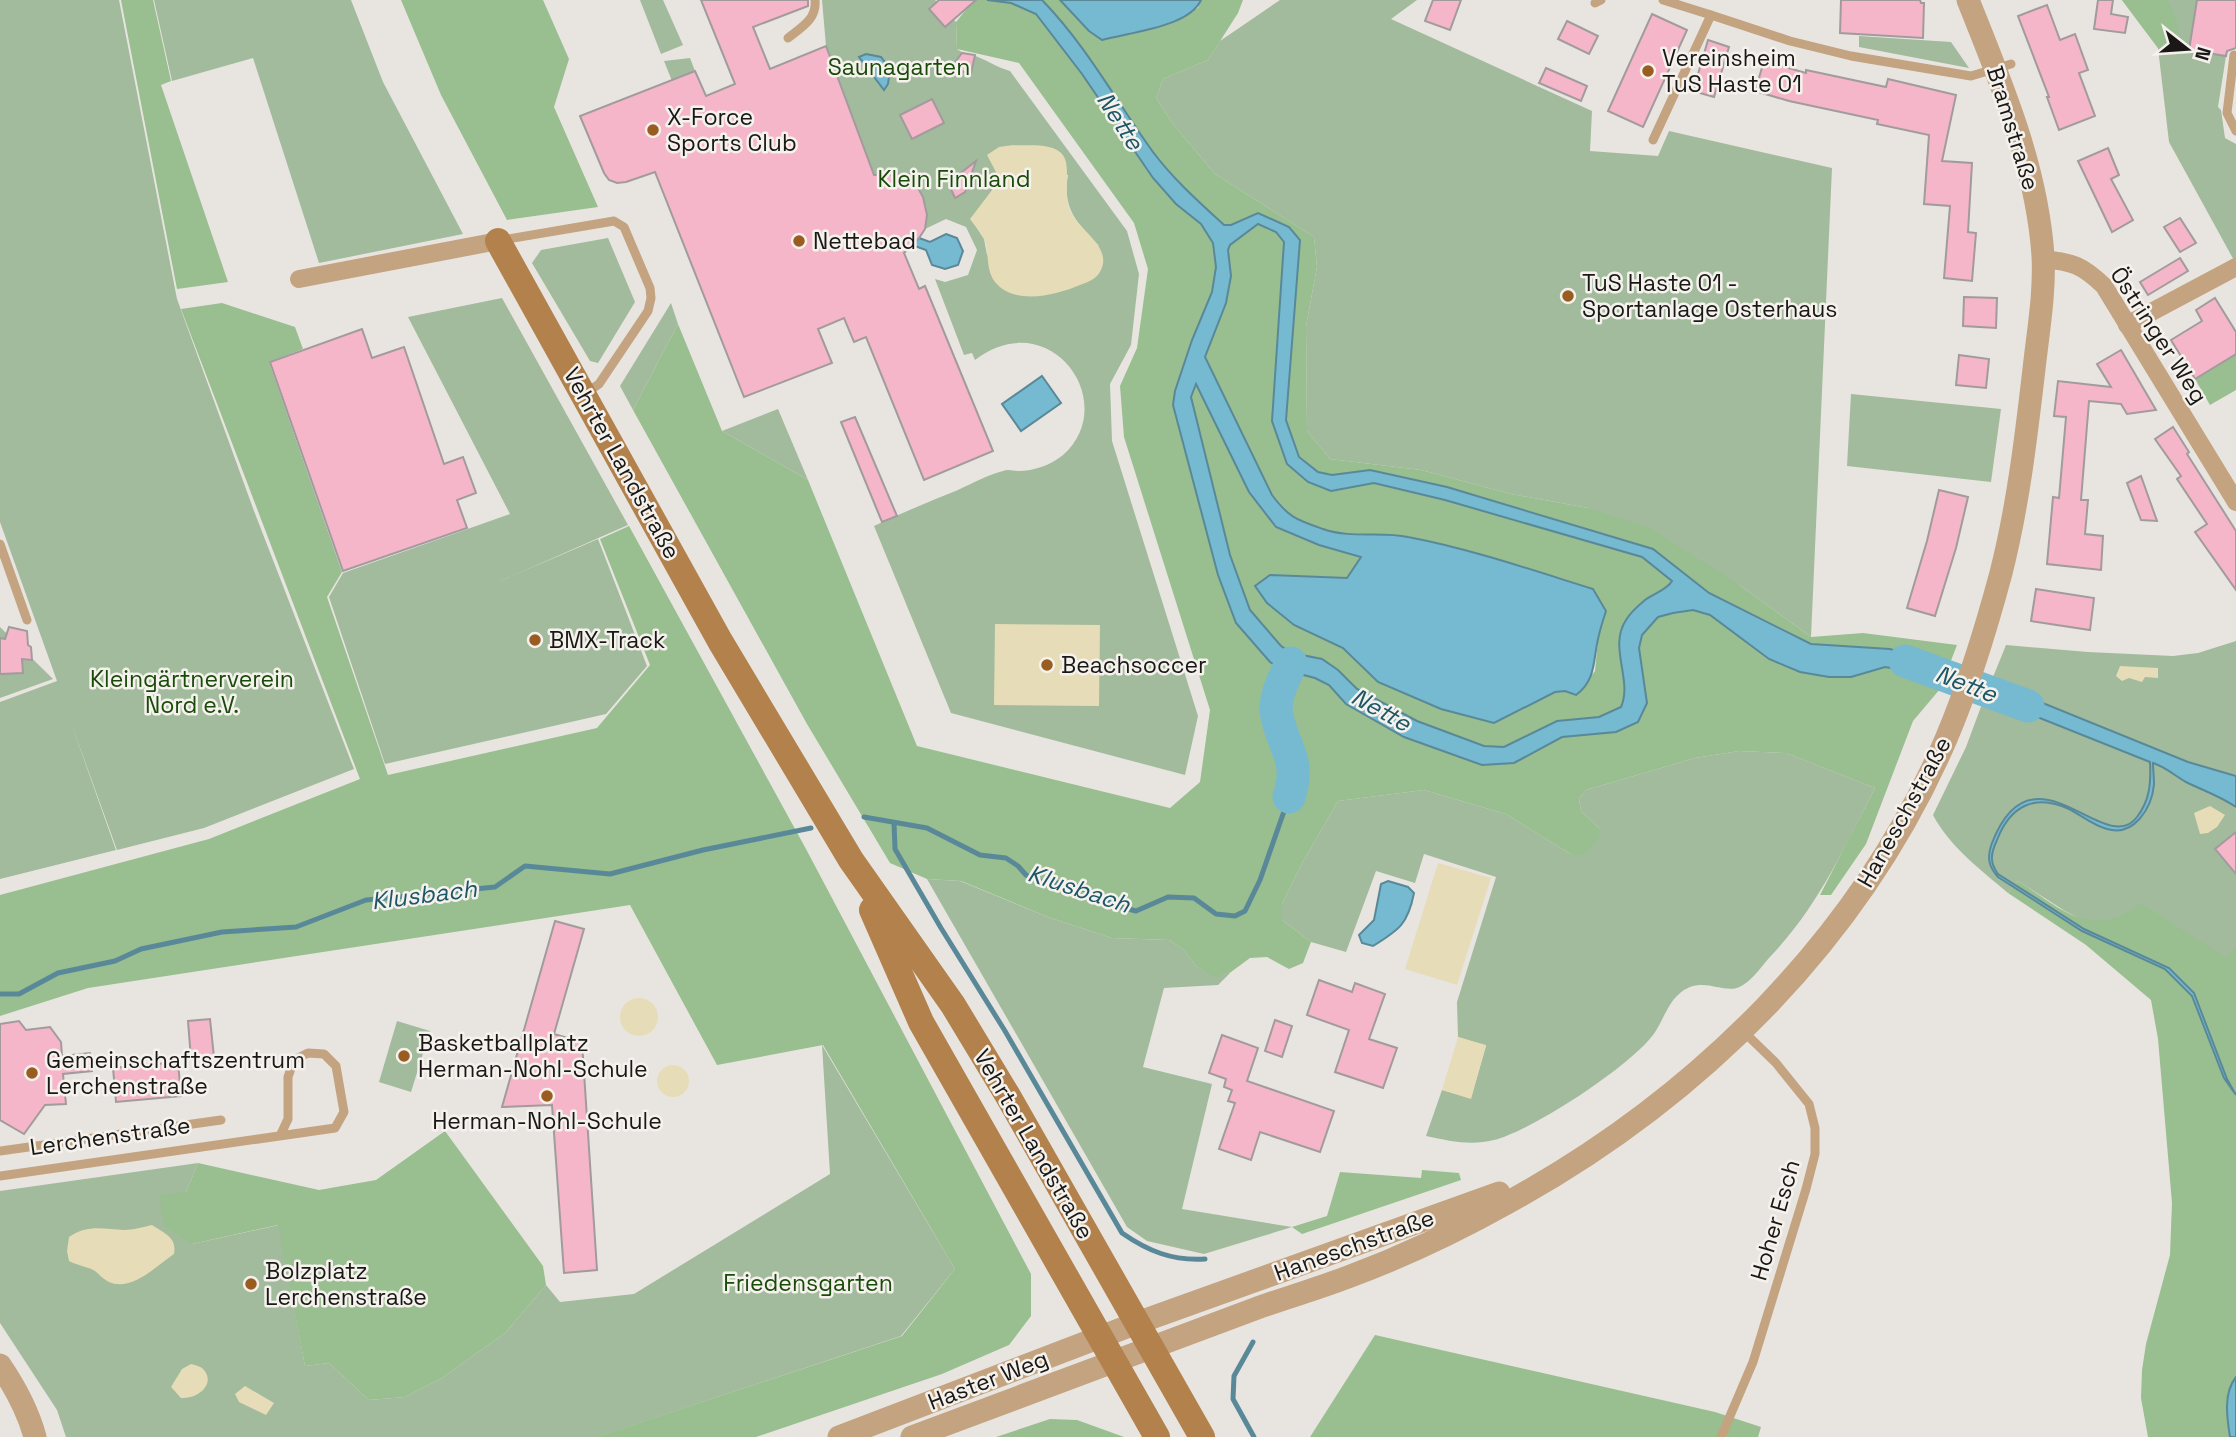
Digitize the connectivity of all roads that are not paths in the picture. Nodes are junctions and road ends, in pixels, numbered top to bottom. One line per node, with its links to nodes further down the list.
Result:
1 (815, 0): 5 (lane)
2 (1663, 0): 4 (lane)
3 (1968, 0): 7 (street, Bramstraße)
4 (1711, 15): 7 (lane); 9 (lane)
5 (789, 38)
6 (2234, 55): 8 (lane)
7 (2004, 67): 11 (street, Bramstraße)
8 (2236, 131)
9 (1653, 140)
10 (498, 241): 13 (street); 15 (main road, Vehrter Landstraße); 15 (lane)
11 (2043, 259): 14 (street, Östringer Weg); 20 (street, Haneschstraße)
12 (2236, 267): 14 (street)
13 (299, 279)
14 (2127, 324): 16 (street, Östringer Weg)
15 (584, 394): 19 (main road, Vehrter Landstraße)
16 (2236, 502)
17 (0, 544): 18 (lane)
18 (27, 620)
19 (850, 860): 26 (main road, Vehrter Landstraße); 27 (main road, Vehrter Landstraße)
20 (1744, 1031): 24 (street, Haneschstraße); 36 (lane, Hoher Esch)
21 (221, 1120): 23 (lane, Lerchenstraße)
22 (280, 1136): 22 (lane); 25 (lane)
23 (0, 1151)
24 (1570, 1165): 26 (street, Haneschstraße); 28 (street, Haneschstraße)
25 (0, 1176)
26 (1137, 1323): 27 (street, Haster Weg); 28 (main road, Vehrter Landstraße)
27 (1101, 1337): 29 (main road, Vehrter Landstraße); 32 (street, Haster Weg)
28 (1152, 1349): 29 (street, Haster Weg); 35 (main road, Vehrter Landstraße)
29 (1116, 1362): 33 (street, Haster Weg); 34 (main road, Vehrter Landstraße)
30 (0, 1365): 31 (street)
31 (35, 1437)
32 (839, 1437)
33 (912, 1437)
34 (1157, 1437)
35 (1202, 1437)
36 (1721, 1437)

